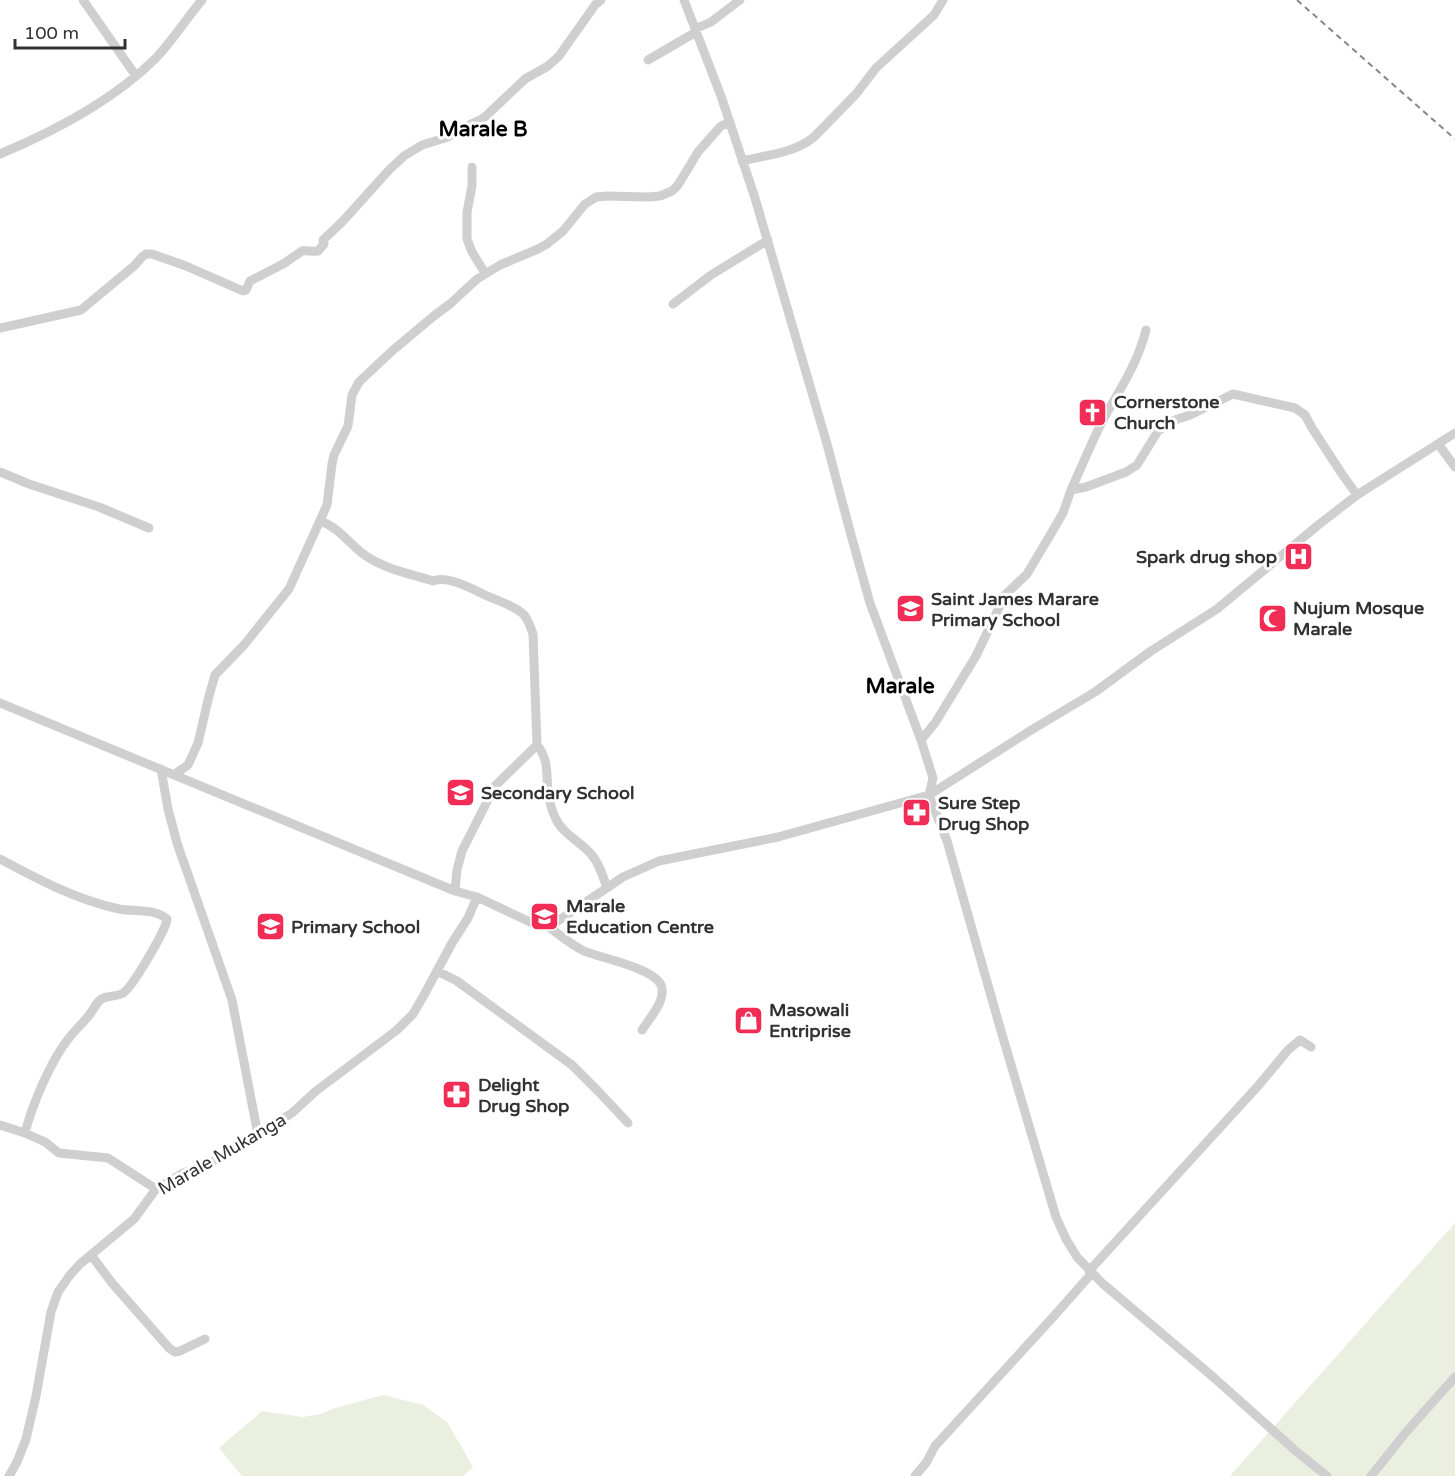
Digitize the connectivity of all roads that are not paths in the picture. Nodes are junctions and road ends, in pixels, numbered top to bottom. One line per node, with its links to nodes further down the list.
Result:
1 (83, 0): 9 (street)
2 (202, 0): 9 (street)
3 (601, 0): 17 (street)
4 (684, 0): 7 (street)
5 (740, 0): 7 (street)
6 (943, 0): 12 (street)
7 (695, 30): 8 (street); 10 (street)
8 (648, 60)
9 (136, 76): 11 (street)
10 (730, 122): 12 (street); 15 (street)
11 (0, 154)
12 (742, 161): 14 (street)
13 (472, 166): 15 (street)
14 (768, 240): 16 (street); 28 (street)
15 (485, 273): 25 (street)
16 (673, 304)
17 (0, 328)
18 (1146, 330): 23 (street)
19 (1455, 433): 20 (street)
20 (1439, 444): 21 (street); 24 (street)
21 (1455, 467)
22 (0, 472): 26 (street)
23 (1071, 490): 24 (street); 28 (street)
24 (1357, 495): 32 (street)
25 (320, 521): 29 (street); 31 (street)
26 (149, 528)
27 (0, 703): 30 (street)
28 (921, 740): 32 (street)
29 (537, 745): 34 (street); 35 (street)
30 (161, 769): 31 (street); 44 (street)
31 (175, 774): 35 (street)
32 (929, 795): 34 (street); 47 (street)
33 (0, 859): 43 (street)
34 (607, 888): 37 (street)
35 (455, 891): 36 (street)
36 (477, 897): 37 (street); 38 (street, Marale Mukanga)
37 (549, 927): 39 (street)
38 (437, 971): 41 (street); 44 (street, Marale Mukanga)
39 (642, 1030)
40 (1311, 1047): 47 (street)
41 (628, 1123)
42 (0, 1125): 43 (street)
43 (25, 1133): 45 (street)
44 (258, 1135): 45 (street, Marale Mukanga)
45 (156, 1189): 46 (street, Marale Mukanga)
46 (91, 1255): 48 (street); 50 (street, Marale Mukanga)
47 (1090, 1272): 51 (street); 52 (street)
48 (205, 1339)
49 (1455, 1377): 53 (street)
50 (9, 1476)
51 (915, 1476)
52 (1327, 1476)
53 (1371, 1476)

